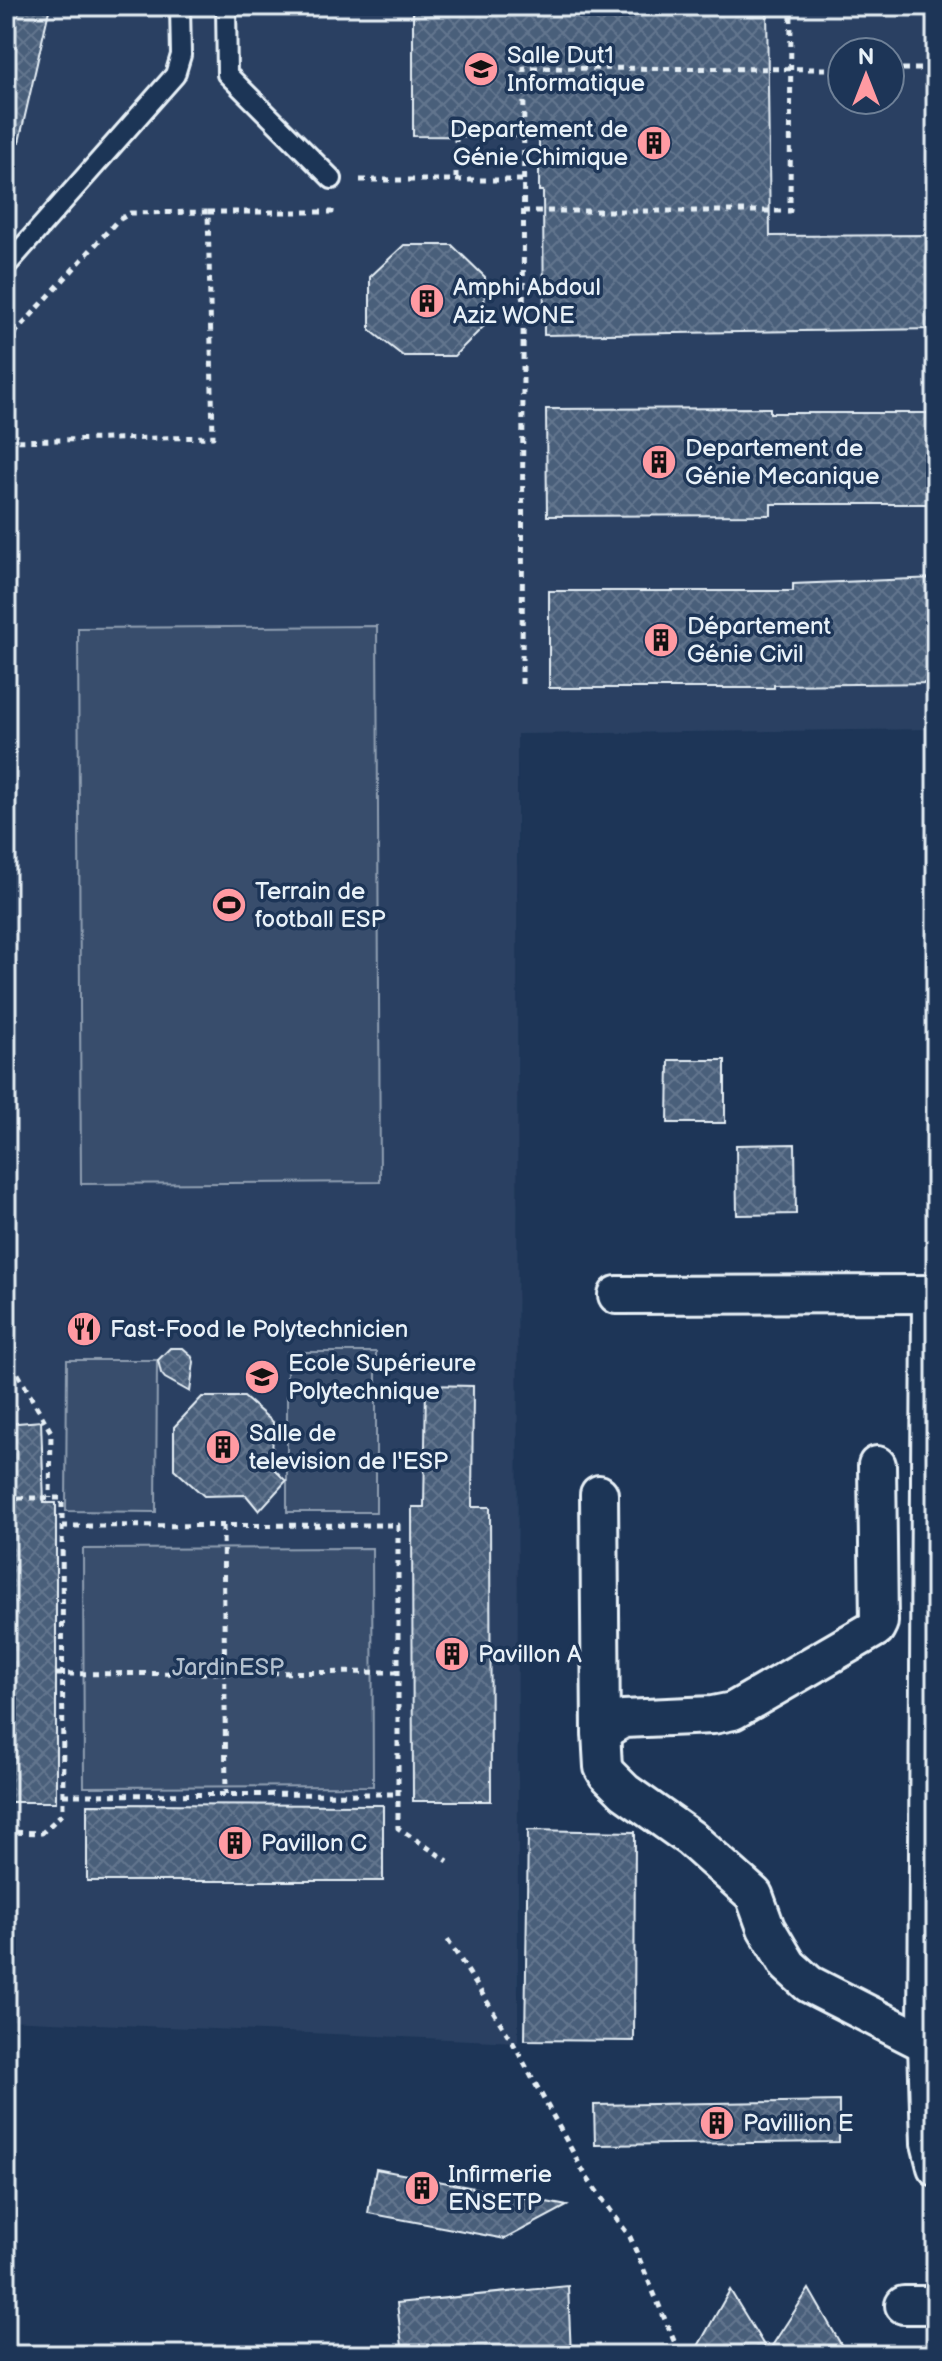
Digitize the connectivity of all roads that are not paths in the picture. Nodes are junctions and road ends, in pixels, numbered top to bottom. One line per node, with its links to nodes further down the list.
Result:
1 (180, 6): 4 (lane)
2 (226, 6): 3 (lane)
3 (332, 179)
4 (6, 266)
5 (933, 1294): 6 (street); 10 (street)
6 (617, 1295)
7 (877, 1465): 9 (street)
8 (599, 1494): 9 (street)
9 (601, 1732): 10 (street)
10 (927, 2044): 11 (street)
11 (936, 2167)

